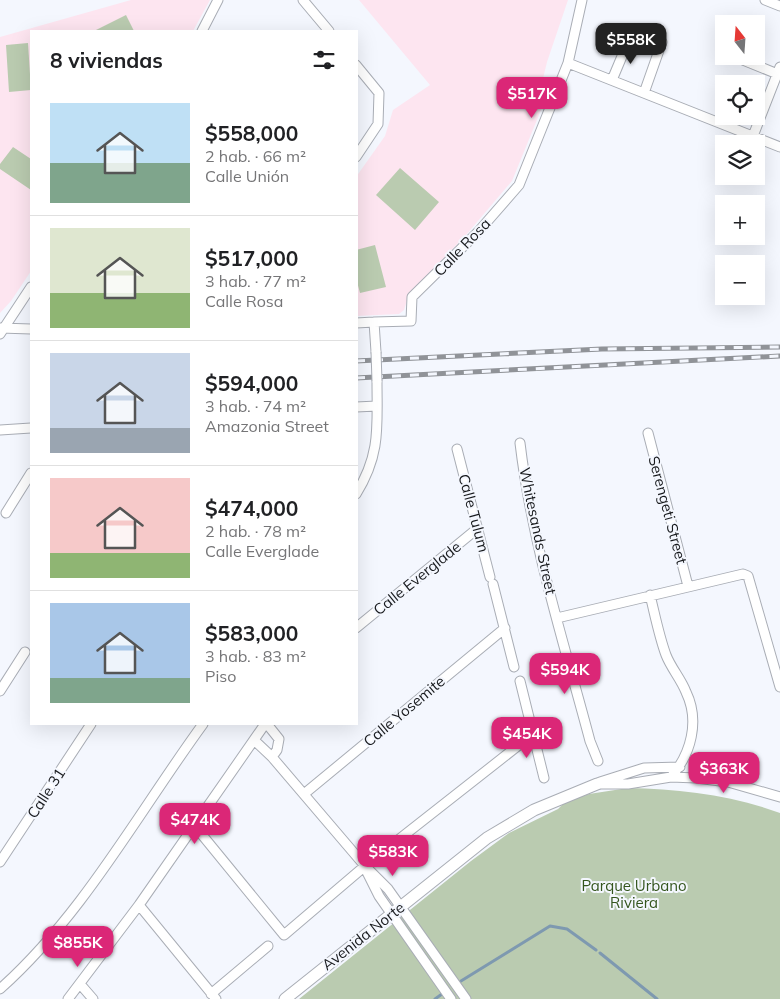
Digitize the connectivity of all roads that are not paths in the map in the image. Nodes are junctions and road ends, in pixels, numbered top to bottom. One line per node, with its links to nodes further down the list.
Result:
1 (218, 0): 6 (street)
2 (303, 0): 7 (street)
3 (582, 0): 10 (street)
4 (765, 0): 5 (street)
5 (780, 6)
6 (203, 30)
7 (327, 30)
8 (628, 42): 14 (street)
9 (662, 42): 15 (street)
10 (568, 63): 14 (street); 22 (street, Calle Rosa)
11 (759, 65): 13 (street)
12 (358, 67): 20 (street)
13 (779, 72): 17 (street)
14 (612, 80): 15 (street)
15 (644, 93): 16 (street)
16 (750, 135)
17 (753, 135)
18 (765, 141): 19 (street)
19 (780, 147)
20 (358, 154)
21 (30, 288): 25 (street)
22 (374, 322): 23 (street); 26 (street, bridge)
23 (358, 323)
24 (30, 329): 25 (street)
25 (1, 330)
26 (377, 406): 27 (street); 34 (street)
27 (358, 407)
28 (30, 428): 29 (street)
29 (0, 430)
30 (648, 433): 37 (street, Serengeti Street)
31 (520, 443): 39 (street, Whitesands Street)
32 (457, 450): 36 (street, Calle Tulum)
33 (30, 474): 35 (street)
34 (358, 491)
35 (6, 513)
36 (478, 528): 40 (street, Calle Everglade); 41 (street, Calle Tulum)
37 (688, 586): 38 (street); 45 (street)
38 (650, 595): 39 (street); 55 (street)
39 (558, 618): 54 (street, Whitesands Street)
40 (358, 626)
41 (505, 628): 43 (street, Calle Tulum); 59 (street, Calle Yosemite)
42 (25, 652): 46 (street)
43 (514, 667)
44 (520, 681): 51 (street)
45 (780, 687)
46 (0, 691)
47 (90, 725): 62 (street, Calle 31)
48 (202, 725): 68 (street)
49 (265, 725): 52 (street)
50 (267, 725): 53 (street)
51 (533, 734): 57 (street); 63 (street)
52 (254, 740): 53 (street); 61 (street)
53 (272, 757): 59 (street)
54 (598, 761)
55 (680, 767): 56 (street); 58 (street)
56 (671, 777): 58 (street); 60 (street)
57 (544, 778)
58 (598, 784): 65 (street, Avenida Norte)
59 (304, 794): 63 (street)
60 (780, 797)
61 (194, 825): 63 (street); 64 (street)
62 (0, 862)
63 (365, 866): 65 (street)
64 (139, 905): 67 (street); 69 (street)
65 (396, 909): 72 (street, Avenida Norte); 73 (street); 74 (street)
66 (268, 946): 69 (street)
67 (80, 984): 70 (street); 71 (street)
68 (0, 990)
69 (214, 996)
70 (68, 999)
71 (93, 999)
72 (285, 999)
73 (450, 999)
74 (466, 999)

